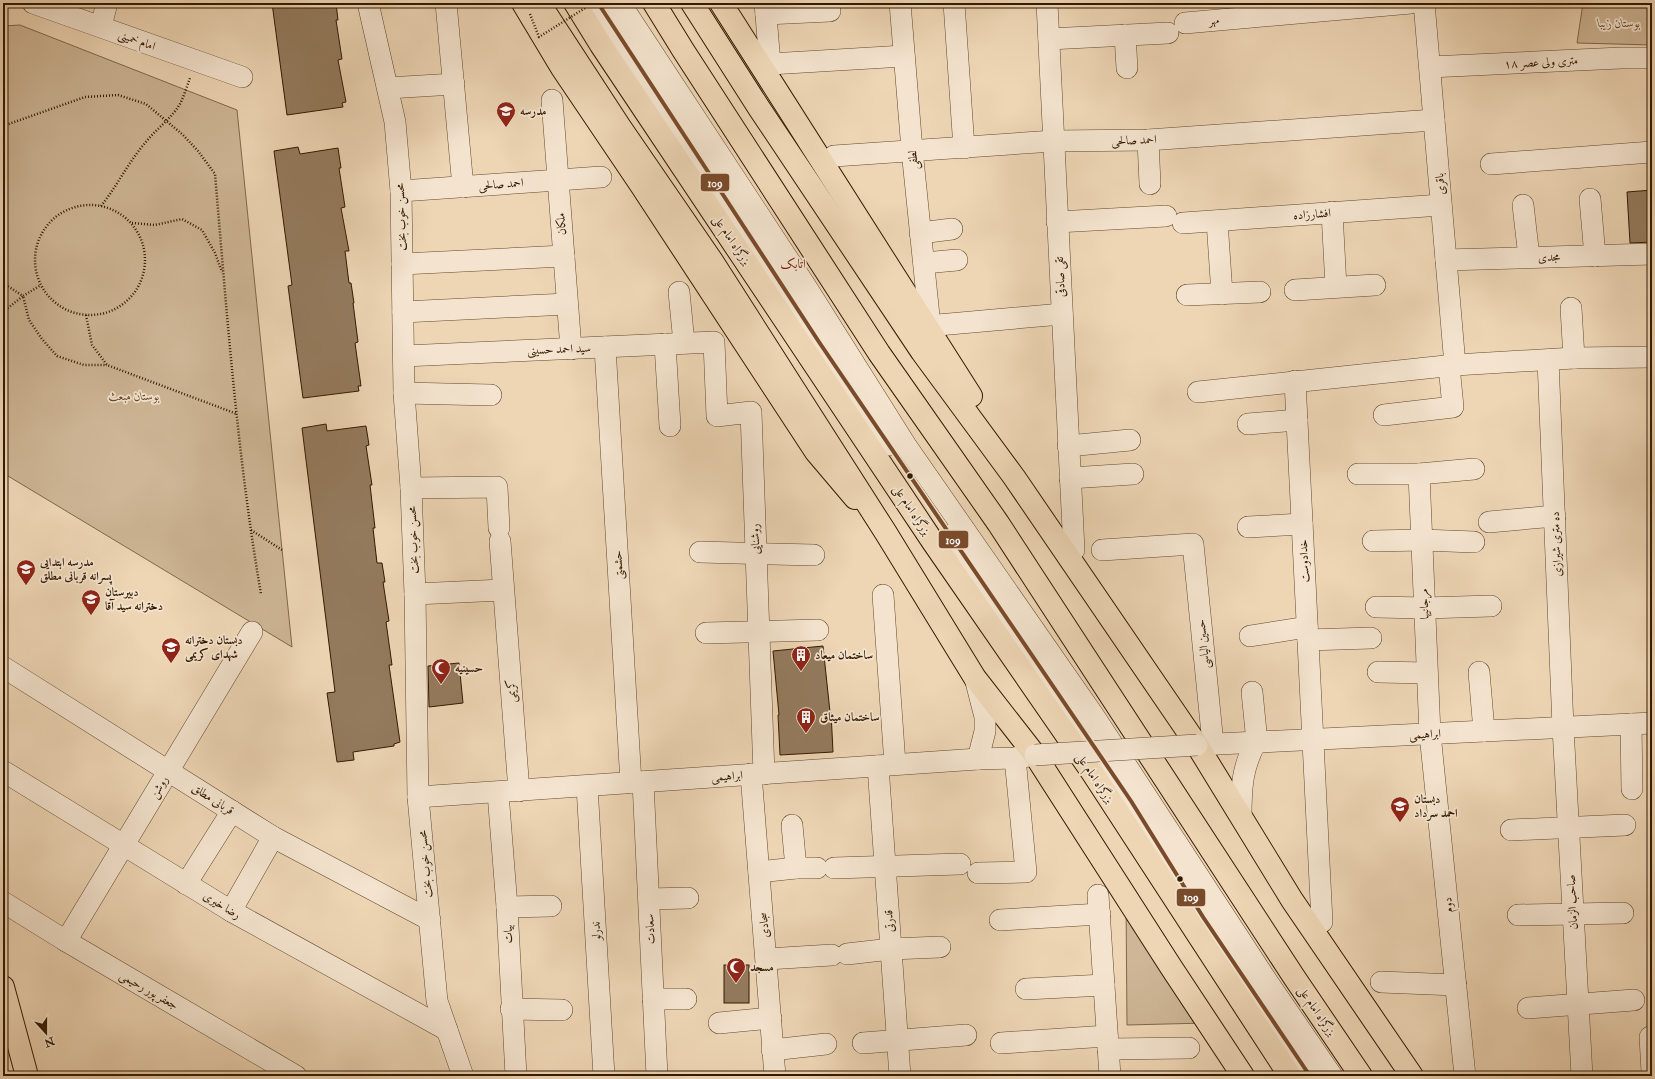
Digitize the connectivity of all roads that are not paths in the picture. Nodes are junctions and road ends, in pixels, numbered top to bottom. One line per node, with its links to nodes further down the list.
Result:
1 (33, 3): 19 (street, امام خمینی)
2 (107, 3): 19 (street)
3 (368, 3): 28 (street, محسن خوب بخت)
4 (446, 3): 27 (street)
5 (575, 3): 210 (main road, بزرگراه امام علی)
6 (598, 3): 211 (street)
7 (620, 3): 212 (street)
8 (654, 3): 213 (main road, بزرگراه امام علی)
9 (692, 3): 93 (main road)
10 (721, 3): 93 (main road)
11 (900, 3): 22 (street, لطفی)
12 (954, 3): 33 (street)
13 (1047, 3): 21 (street, تقی صادقی)
14 (1411, 3): 20 (street, مهر)
15 (1424, 3): 25 (street, باقری)
16 (531, 7): 125 (main road)
17 (765, 9): 18 (street); 22 (street)
18 (830, 11)
19 (101, 26): 26 (street, امام خمینی)
20 (1125, 35): 21 (street, مهر); 24 (street)
21 (1049, 38): 32 (street, تقی صادقی)
22 (904, 56): 34 (street, لطفی)
23 (1652, 58): 25 (street, ۱۸ متری ولی عصر)
24 (1127, 68)
25 (1430, 68): 30 (street, باقری)
26 (242, 77)
27 (454, 84): 28 (street); 41 (street)
28 (388, 88): 42 (street, محسن خوب بخت)
29 (552, 100): 39 (street, ملکان)
30 (1434, 120): 31 (street, احمد صالحی); 44 (street, باقری)
31 (1148, 140): 32 (street, احمد صالحی); 40 (street)
32 (1054, 141): 33 (street, احمد صالحی); 48 (street, تقی صادقی)
33 (964, 148): 34 (street, احمد صالحی)
34 (912, 150): 36 (street, احمد صالحی); 50 (street, لطفی)
35 (1652, 152): 37 (street)
36 (834, 156)
37 (1491, 164)
38 (601, 177): 39 (street, احمد صالحی)
39 (558, 180): 41 (street, احمد صالحی); 52 (street, ملکان)
40 (1150, 184)
41 (463, 187): 42 (street, احمد صالحی)
42 (401, 191): 58 (street, محسن خوب بخت)
43 (1590, 199): 53 (street)
44 (1441, 204): 46 (street, افشارزاده); 56 (street, باقری)
45 (1523, 205): 54 (street)
46 (1332, 212): 47 (street, افشارزاده); 60 (street)
47 (1217, 221): 48 (street, افشارزاده); 64 (street)
48 (1058, 222): 69 (street, تقی صادقی)
49 (952, 229): 50 (street)
50 (920, 233): 57 (street, لطفی)
51 (1652, 254): 53 (street, مجدی)
52 (564, 256): 58 (street); 66 (street, ملکان)
53 (1595, 256): 54 (street, مجدی)
54 (1529, 257): 56 (street, مجدی)
55 (956, 260): 57 (street)
56 (1446, 260): 78 (street, باقری)
57 (924, 263): 69 (street, لطفی)
58 (402, 264): 68 (street, محسن خوب بخت)
59 (1374, 285): 60 (street)
60 (1336, 287): 61 (street)
61 (1295, 290)
62 (679, 292): 71 (street)
63 (1260, 292): 64 (street)
64 (1222, 294): 65 (street)
65 (1187, 295)
66 (567, 304): 68 (street); 73 (street, ملکان)
67 (1572, 308): 76 (street)
68 (403, 312): 74 (street, محسن خوب بخت)
69 (1062, 314): 88 (street, تقی صادقی)
70 (714, 342): 71 (street, سید احمد حسینی); 106 (street, روشنایی)
71 (674, 344): 72 (street, سید احمد حسینی); 86 (street)
72 (605, 347): 73 (street, سید احمد حسینی); 141 (street, حشمتی)
73 (571, 349): 74 (street, سید احمد حسینی)
74 (404, 356): 81 (street, محسن خوب بخت)
75 (1652, 357): 76 (street)
76 (1574, 358): 77 (street)
77 (1548, 360): 78 (street); 96 (street, ده متری شیرازی)
78 (1452, 365): 79 (street); 83 (street, باقری)
79 (1295, 381): 80 (street); 84 (street, خدادوست)
80 (1198, 392)
81 (404, 393): 82 (street); 95 (street, محسن خوب بخت)
82 (491, 396)
83 (1384, 415)
84 (1297, 420): 85 (street); 98 (street, خدادوست)
85 (1248, 424)
86 (670, 426)
87 (1130, 440): 88 (street)
88 (1068, 446): 94 (street, تقی صادقی)
89 (1474, 469): 92 (street)
90 (1133, 474): 94 (street)
91 (1358, 474): 92 (street)
92 (1419, 474): 100 (street, مرجانیها)
93 (1014, 477): 134 (main road)
94 (1070, 478): 103 (street, تقی صادقی)
95 (411, 488): 108 (street, کریمی); 109 (street, محسن خوب بخت)
96 (1554, 516): 97 (street); 129 (street, ده متری شیرازی)
97 (1490, 522)
98 (1302, 524): 99 (street); 118 (street, خدادوست)
99 (1248, 527)
100 (1422, 540): 101 (street); 102 (street); 113 (street, مرجانیها)
101 (1373, 541)
102 (1474, 542)
103 (1074, 550)
104 (1102, 550): 134 (street, حسین الیاسی)
105 (700, 552): 106 (street)
106 (755, 554): 107 (street); 115 (street, روشنایی)
107 (814, 555)
108 (504, 590): 109 (street); 144 (street, کریمی)
109 (415, 594): 146 (street, محسن خوب بخت)
110 (883, 595): 137 (street, قدرتی)
111 (1491, 606): 113 (street)
112 (1376, 607): 113 (street)
113 (1425, 608): 124 (street, مرجانیها)
114 (818, 630): 115 (street)
115 (758, 631): 117 (street); 140 (street, روشنایی)
116 (252, 632): 139 (street, روشن)
117 (706, 633)
118 (1308, 634): 119 (street); 120 (street); 132 (street, خدادوست)
119 (1250, 636)
120 (1371, 638)
121 (3, 667): 139 (street, قربانی مطلق)
122 (1378, 672): 124 (street)
123 (1479, 672): 130 (street)
124 (1427, 673): 131 (street, مرجانیها)
125 (975, 678): 135 (main road); 136 (street)
126 (1252, 692): 133 (street)
127 (1652, 723): 128 (street, ابراهیمی)
128 (1631, 724): 129 (street, ابراهیمی); 143 (street)
129 (1563, 727): 130 (street, ابراهیمی); 151 (street, صاحب الزمان)
130 (1484, 731): 131 (street, ابراهیمی)
131 (1430, 734): 132 (street, ابراهیمی); 176 (street, دوم)
132 (1313, 740): 133 (street, ابراهیمی); 170 (street, خدادوست)
133 (1256, 742): 134 (street, ابراهیمی); 148 (street)
134 (1205, 745): 135 (street, ابراهیمی, bridge); 148 (main road)
135 (1025, 756): 136 (street, ابراهیمی); 155 (street); 209 (main road)
136 (978, 759): 137 (street, ابراهیمی)
137 (886, 765): 140 (street, ابراهیمی); 155 (street, قدرتی)
138 (3, 771): 154 (street, رضا خیری)
139 (169, 771): 147 (street, قربانی مطلق); 154 (street, روشن)
140 (758, 774): 141 (street, ابراهیمی); 157 (street, سجادی)
141 (637, 783): 142 (street, ابراهیمی); 160 (street, سعادت)
142 (587, 786): 144 (street, ابراهیمی); 204 (street, ندرلو)
143 (1632, 789)
144 (519, 791): 145 (street, ابراهیمی)
145 (498, 793): 146 (street, ابراهیمی); 163 (street, بیات)
146 (418, 797): 168 (street, محسن خوب بخت)
147 (232, 811): 153 (street, قربانی مطلق); 158 (street)
148 (1241, 816): 214 (main road)
149 (1625, 824): 151 (street)
150 (792, 825): 156 (street)
151 (1569, 828): 152 (street); 166 (street, صاحب الزمان)
152 (1511, 830)
153 (274, 836): 164 (street); 168 (street, قربانی مطلق)
154 (124, 845): 158 (street, رضا خیری); 171 (street, روشن)
155 (886, 867): 156 (street); 173 (street, قدرتی)
156 (796, 868): 157 (street)
157 (759, 872): 174 (street, سجادی)
158 (186, 884): 164 (street, رضا خیری)
159 (688, 898): 160 (street)
160 (649, 899): 180 (street, سعادت)
161 (3, 902): 171 (street, جعفر پور رحیمی)
162 (551, 906): 163 (street)
163 (507, 907): 185 (street, بیات)
164 (231, 911): 189 (street, رضا خیری)
165 (1623, 913): 166 (street)
166 (1573, 914): 167 (street); 183 (street, صاحب الزمان)
167 (1518, 915)
168 (430, 920): 189 (street, محسن خوب بخت)
169 (1000, 920): 177 (street)
170 (1322, 922)
171 (66, 941): 201 (street, جعفر پور رحیمی)
172 (940, 947): 173 (street)
173 (891, 949): 174 (street); 192 (street, قدرتی)
174 (767, 959): 187 (street, سجادی)
175 (1381, 982): 176 (street)
176 (1456, 984): 215 (street, دوم)
177 (1104, 985): 178 (street); 193 (street)
178 (1026, 989)
179 (4, 997): 200 (main road)
180 (653, 999): 181 (street); 205 (street, سعادت)
181 (686, 999)
182 (1634, 1000): 183 (street)
183 (1578, 1003): 184 (street); 216 (street, صاحب الزمان)
184 (1528, 1008)
185 (511, 1010): 186 (street); 203 (street, بیات)
186 (562, 1010)
187 (771, 1018): 188 (street); 198 (street, سجادی)
188 (719, 1023)
189 (447, 1030): 202 (street, محسن خوب بخت)
190 (966, 1035): 192 (street)
191 (1650, 1037): 199 (street)
192 (898, 1042): 194 (street); 207 (street, قدرتی)
193 (1108, 1042): 195 (street); 197 (street); 208 (street)
194 (863, 1043)
195 (1001, 1043)
196 (826, 1044): 198 (street)
197 (1189, 1048)
198 (772, 1050): 206 (street, سجادی)
199 (1652, 1072)
200 (27, 1076)
201 (296, 1076)
202 (463, 1076)
203 (516, 1076)
204 (604, 1076)
205 (657, 1076)
206 (775, 1076)
207 (900, 1076)
208 (1110, 1076)
209 (1243, 1076)
210 (1290, 1076)
211 (1310, 1076)
212 (1332, 1076)
213 (1361, 1076)
214 (1412, 1076)
215 (1466, 1076)
216 (1582, 1076)

